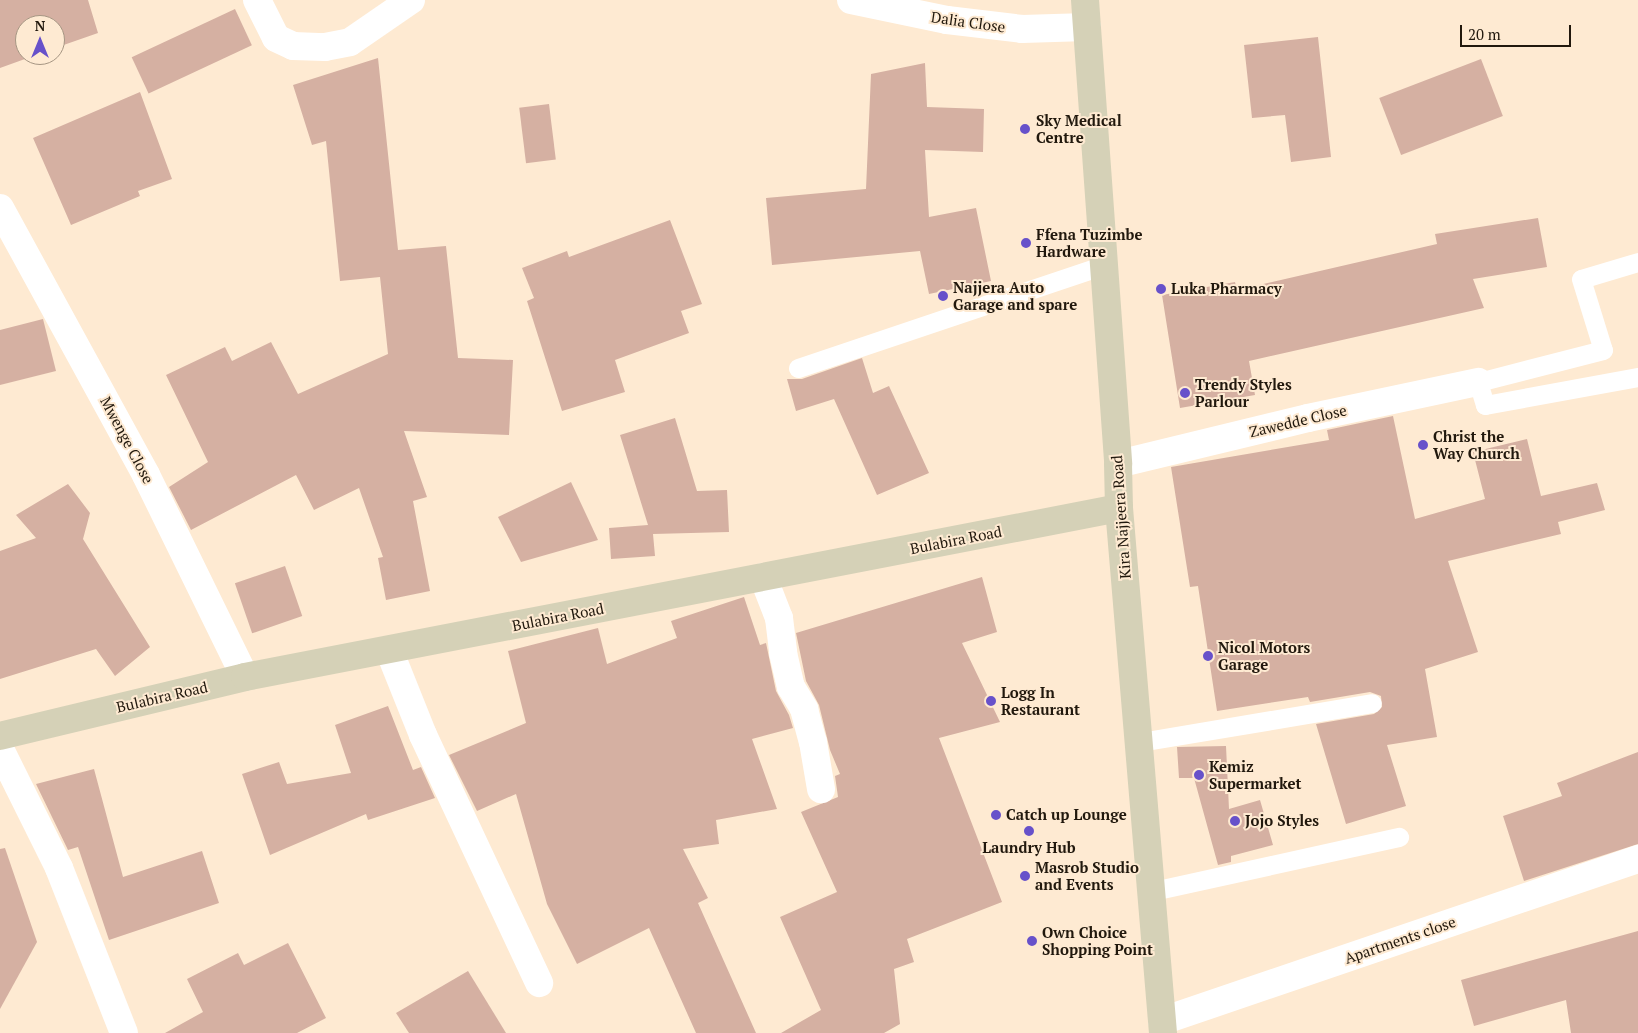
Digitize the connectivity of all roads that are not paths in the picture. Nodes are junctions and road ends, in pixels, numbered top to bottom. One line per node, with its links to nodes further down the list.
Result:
1 (257, 0): 2 (street)
2 (411, 0)
3 (851, 0): 5 (street, Dalia Close)
4 (1085, 0): 5 (street, Kira Najjeera Road)
5 (1087, 27): 8 (street, Kira Najjeera Road)
6 (0, 208): 16 (street, Mwenge Close)
7 (1638, 262): 11 (lane)
8 (1104, 265): 9 (lane); 12 (street, Kira Najjeera Road)
9 (798, 368)
10 (1638, 377): 11 (lane)
11 (1478, 382): 12 (street, Zawedde Close)
12 (1118, 464): 13 (street, Kira Najjeera Road)
13 (1119, 508): 14 (street, Bulabira Road); 19 (street, Kira Najjeera Road)
14 (763, 577): 15 (street, Bulabira Road); 21 (street)
15 (389, 650): 16 (street, Bulabira Road); 25 (street)
16 (245, 677): 18 (street, Bulabira Road)
17 (1372, 703): 19 (lane)
18 (0, 736)
19 (1140, 742): 24 (street, Kira Najjeera Road)
20 (0, 749): 27 (street)
21 (820, 789)
22 (1399, 837): 24 (lane)
23 (1638, 859): 26 (street, Apartments close)
24 (1153, 890): 26 (street, Kira Najjeera Road)
25 (538, 983)
26 (1163, 1027)
27 (124, 1033)

